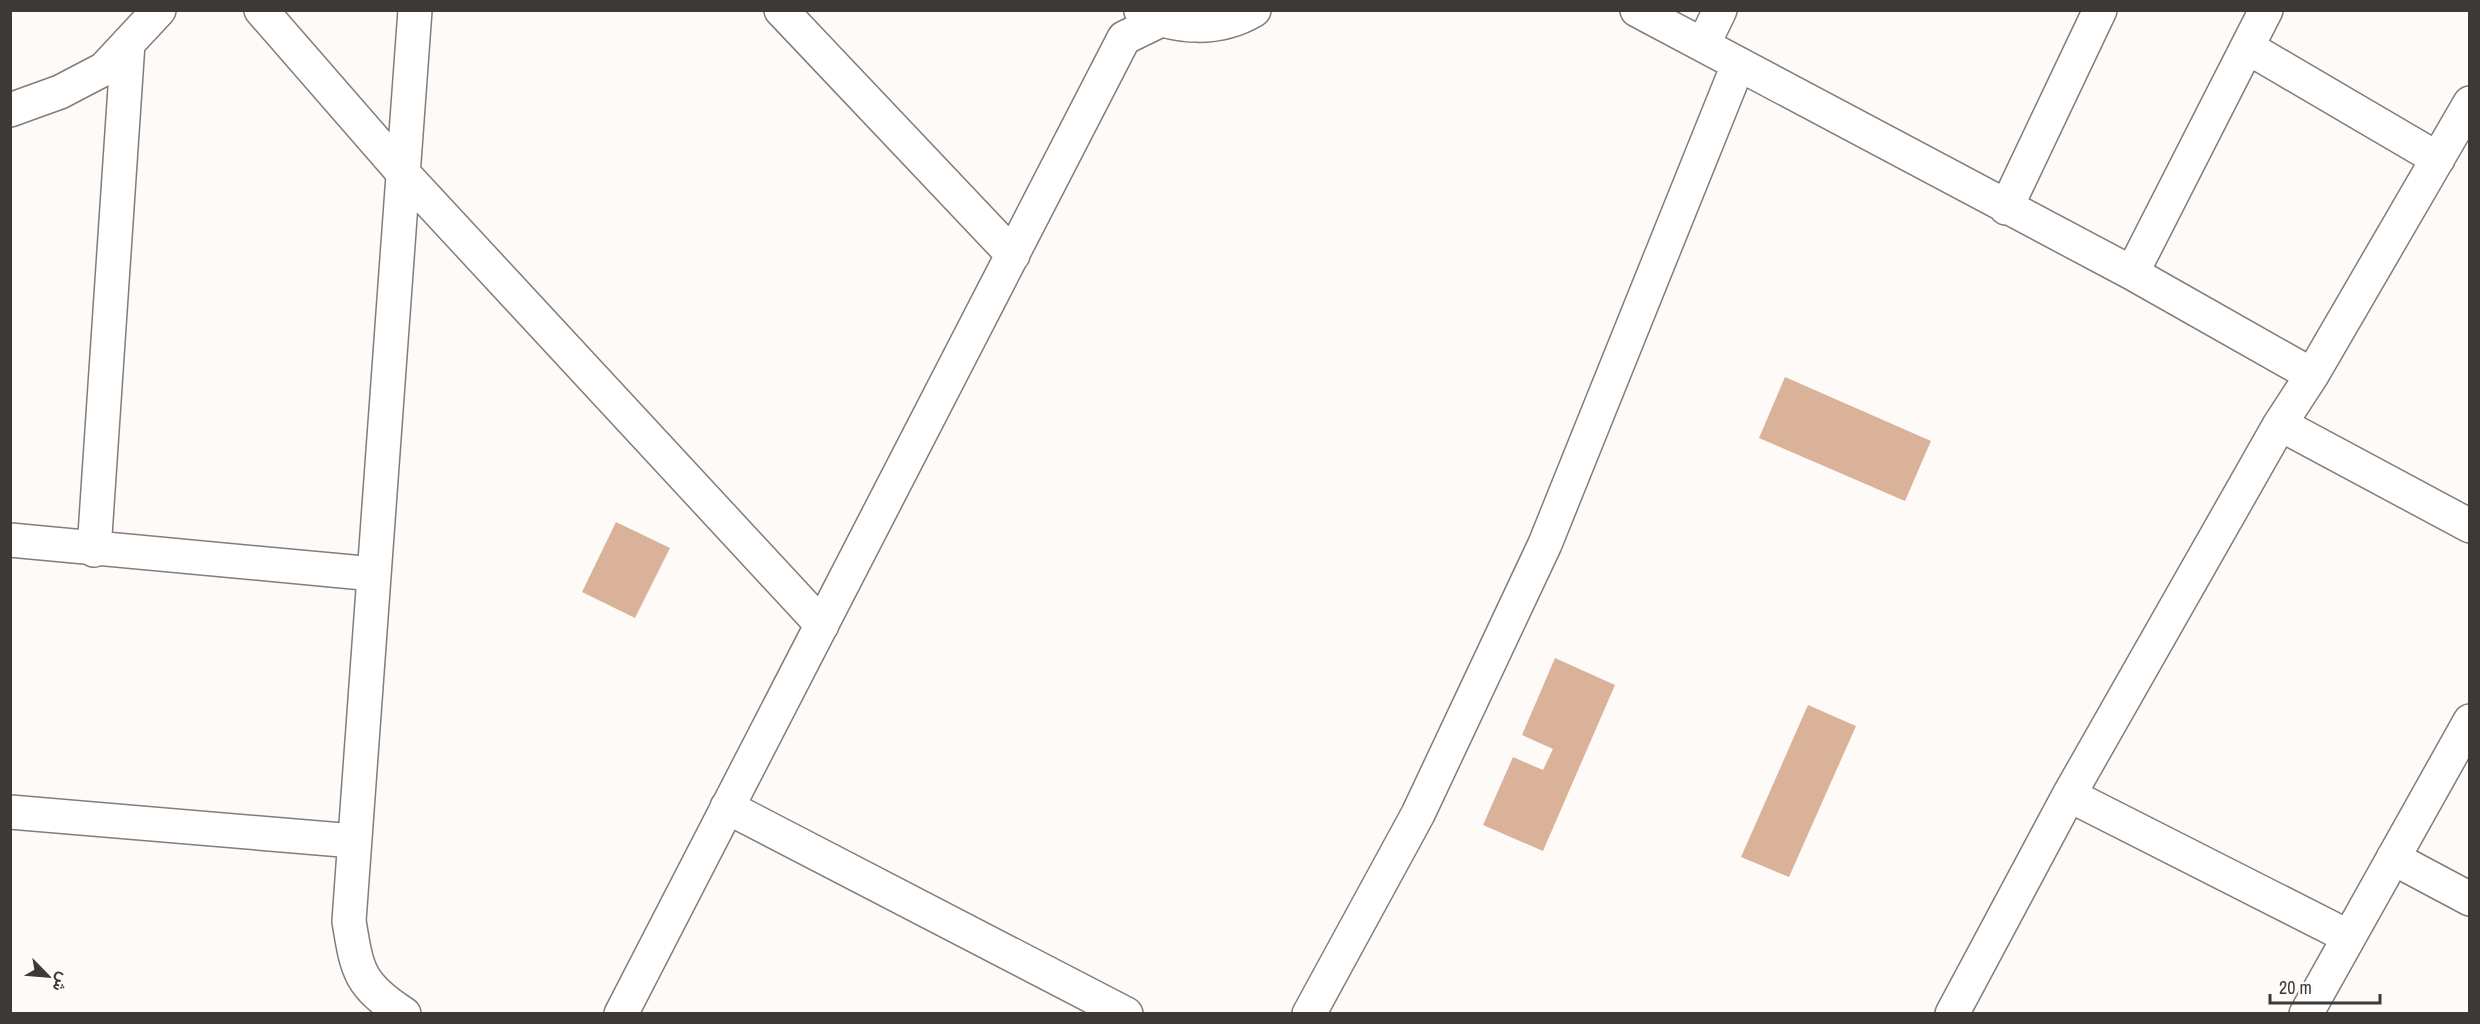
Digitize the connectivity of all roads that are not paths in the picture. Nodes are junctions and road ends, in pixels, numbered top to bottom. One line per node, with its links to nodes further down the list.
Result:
1 (159, 10): 11 (street)
2 (261, 10): 18 (street)
3 (415, 10): 18 (street)
4 (781, 10): 20 (street)
5 (1254, 10): 10 (street)
6 (1637, 10): 12 (street)
7 (1720, 10): 12 (street)
8 (2100, 10): 19 (street)
9 (2266, 10): 13 (street)
10 (1135, 20): 20 (street)
11 (128, 43): 16 (street); 26 (street)
12 (1703, 45): 14 (street)
13 (2247, 47): 17 (street); 21 (street)
14 (1738, 65): 19 (street); 40 (street)
15 (2469, 104): 17 (street)
16 (10, 110)
17 (2438, 159): 22 (street)
18 (403, 173): 27 (street); 28 (street)
19 (2006, 208): 21 (street)
20 (1013, 255): 28 (street)
21 (2132, 273): 22 (street)
22 (2312, 375): 23 (street)
23 (2280, 424): 24 (street); 30 (street)
24 (2469, 526)
25 (10, 540): 26 (street)
26 (94, 549): 27 (street)
27 (374, 574): 33 (street)
28 (822, 625): 31 (street)
29 (2469, 721): 34 (street)
30 (2068, 795): 36 (street); 41 (street)
31 (727, 807): 38 (street); 39 (street)
32 (10, 812): 33 (street)
33 (354, 841): 37 (street)
34 (2393, 858): 35 (street); 36 (street)
35 (2469, 900)
36 (2349, 937): 42 (street)
37 (404, 1014)
38 (621, 1014)
39 (1126, 1014)
40 (1309, 1014)
41 (1952, 1014)
42 (2306, 1014)

